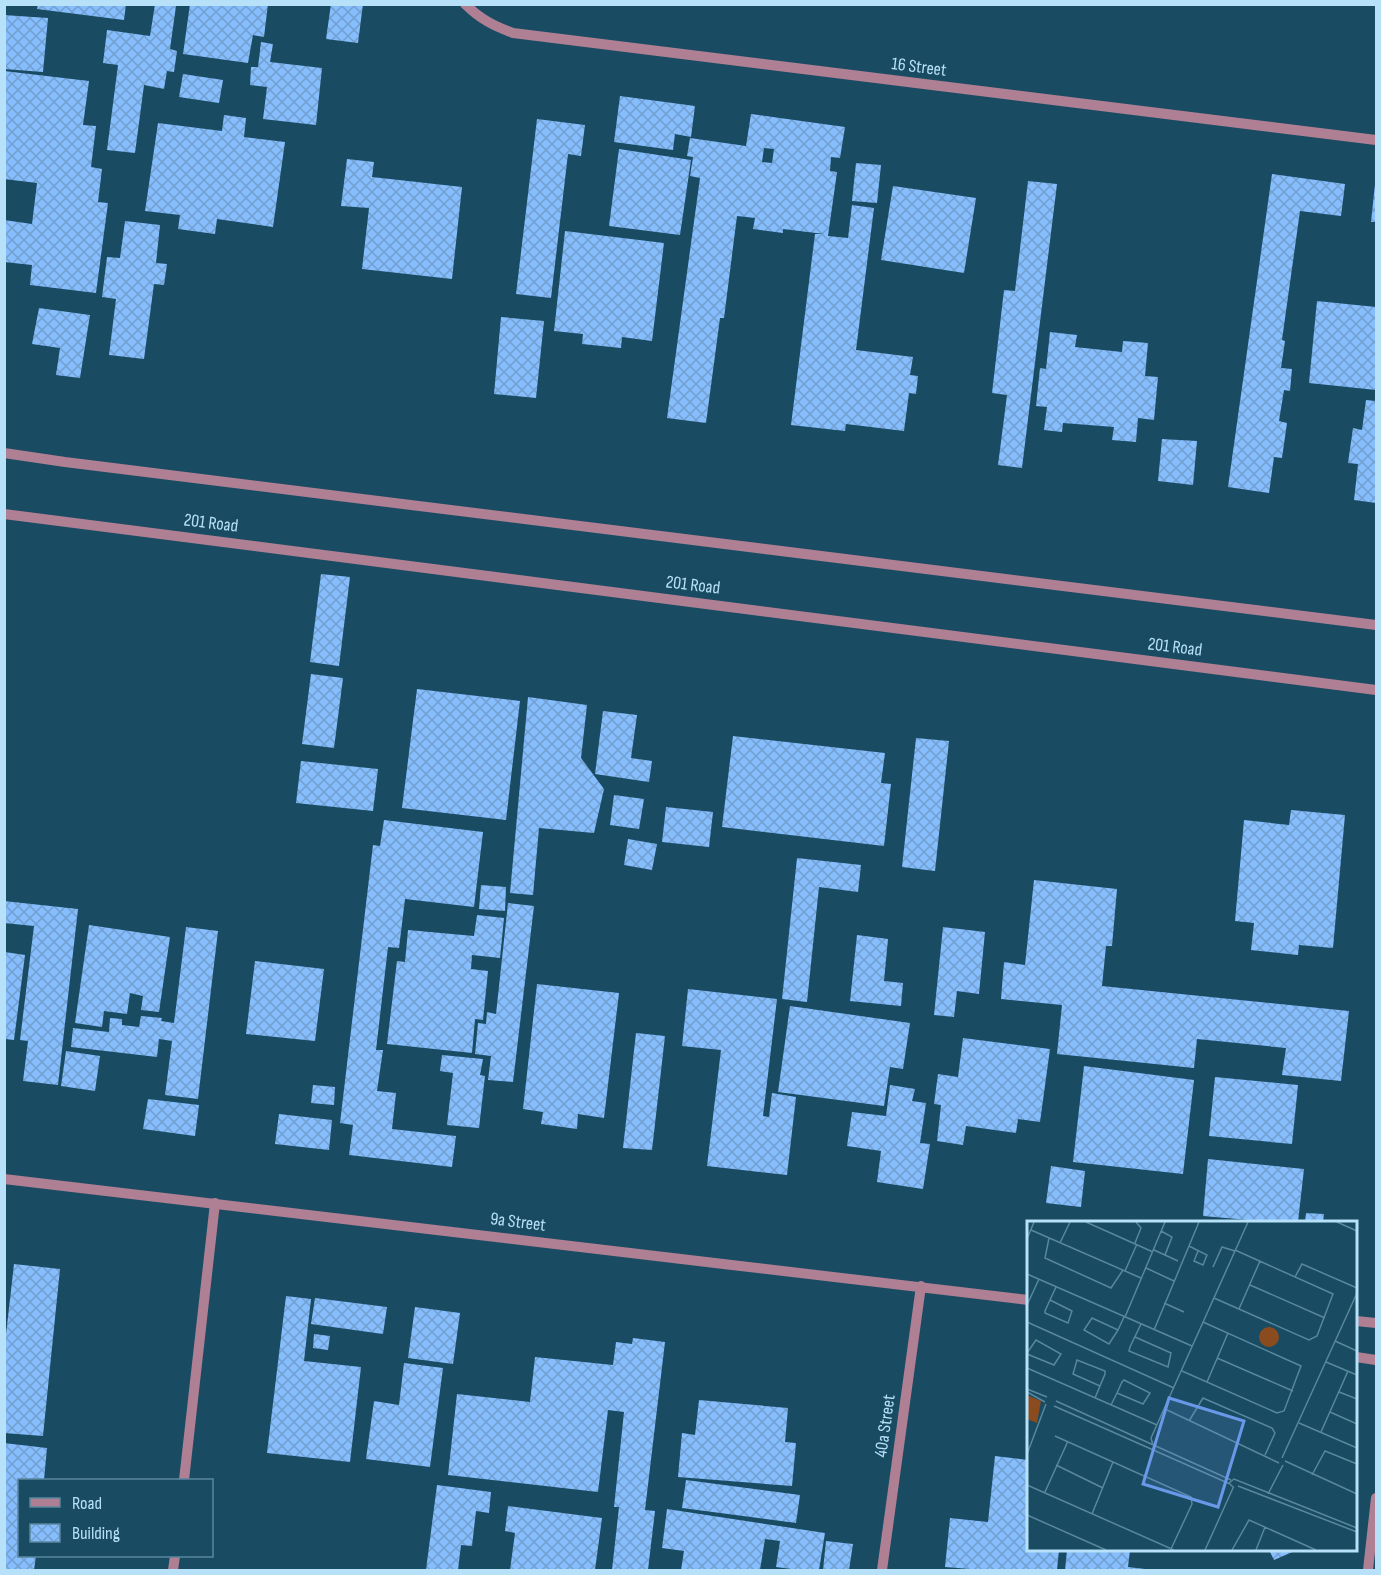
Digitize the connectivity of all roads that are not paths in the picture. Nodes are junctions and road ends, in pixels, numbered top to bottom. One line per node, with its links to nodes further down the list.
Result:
1 (465, 4): 2 (street, 16 Street)
2 (1377, 141)
3 (4, 453): 5 (street)
4 (4, 514): 6 (street, 201 Road)
5 (1377, 625)
6 (1377, 690)
7 (4, 1179): 8 (street, 9a Street)
8 (215, 1203): 9 (street, 9a Street); 15 (street)
9 (921, 1286): 10 (street, 9a Street); 17 (street, 40a Street)
10 (1027, 1299)
11 (1357, 1322): 12 (street)
12 (1377, 1323)
13 (1357, 1357): 14 (street)
14 (1377, 1360)
15 (183, 1479)
16 (1377, 1498): 18 (street)
17 (882, 1570)
18 (1368, 1570)

